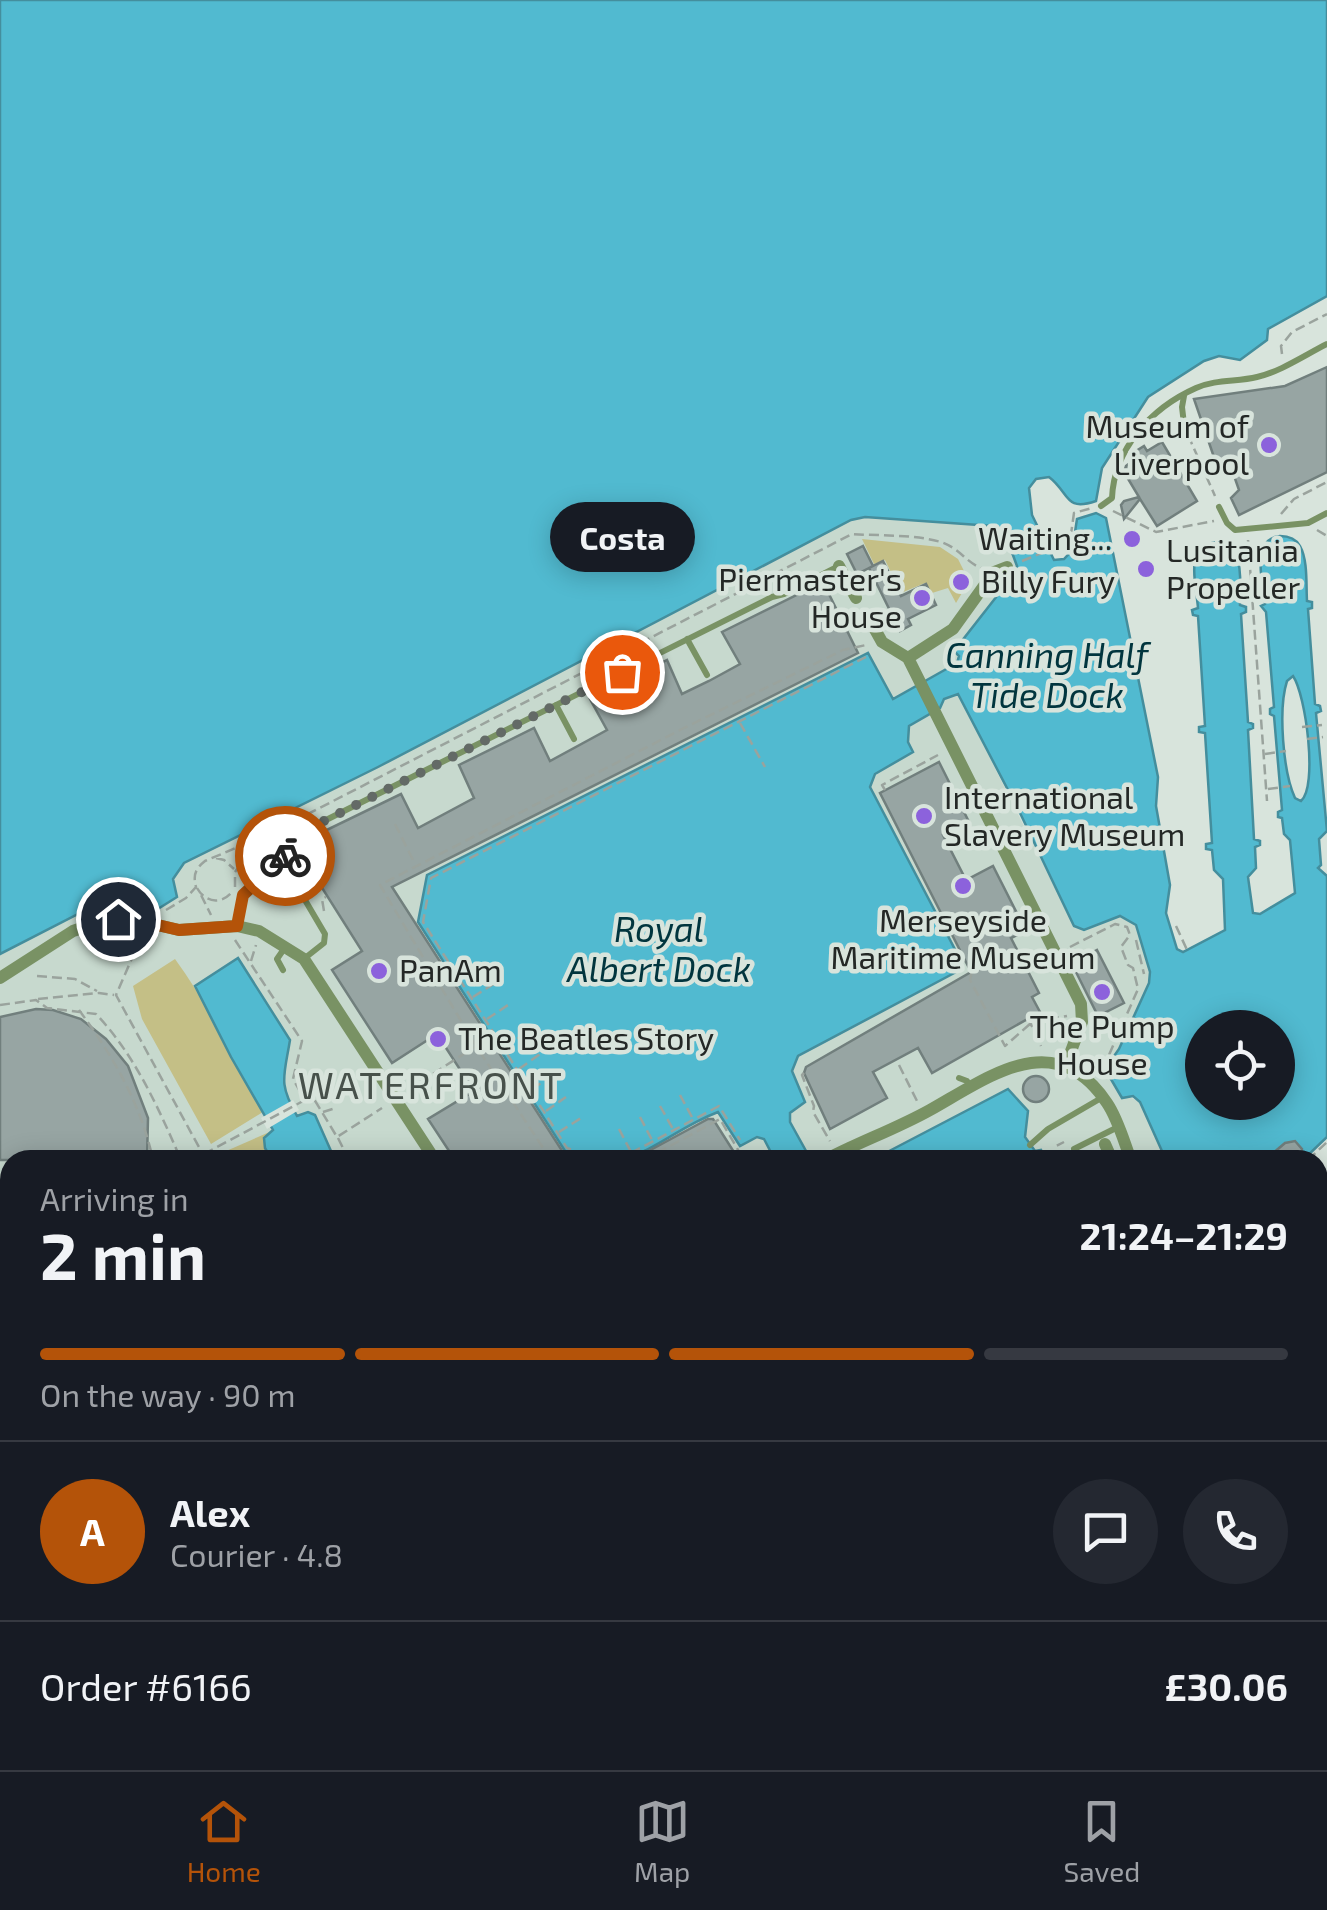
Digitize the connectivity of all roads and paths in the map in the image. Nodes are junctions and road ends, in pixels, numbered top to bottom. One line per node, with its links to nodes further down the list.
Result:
1 (1327, 314): 3 (path)
2 (1327, 344): 3 (lane)
3 (1283, 365): 4 (lane)
4 (1185, 395): 5 (lane); 7 (lane)
5 (1184, 424): 8 (path)
6 (1327, 482): 11 (path)
7 (1101, 506): 10 (path); 16 (path)
8 (1219, 506): 10 (lane)
9 (1327, 513): 11 (lane)
10 (1223, 518): 12 (lane)
11 (1270, 526): 12 (lane)
12 (1247, 528): 33 (path)
13 (842, 540): 14 (path); 16 (path); 41 (path)
14 (846, 547)
15 (839, 566): 17 (street); 19 (lane)
16 (1000, 570): 22 (street)
17 (856, 598)
18 (867, 615): 20 (street)
19 (688, 639): 23 (lane); 24 (lane)
20 (882, 642): 22 (street); 44 (path)
21 (866, 657): 25 (path)
22 (910, 662): 31 (street)
23 (707, 675)
24 (556, 705): 29 (lane); 43 (lane)
25 (740, 721): 34 (path); 65 (path)
26 (1322, 725): 27 (path)
27 (1302, 727)
28 (1323, 737): 30 (path)
29 (574, 739)
30 (1306, 739)
31 (952, 747): 37 (path); 57 (street)
32 (1286, 752): 33 (path)
33 (1264, 754): 36 (path)
34 (765, 767)
35 (1290, 786): 36 (path)
36 (1266, 789): 38 (path)
37 (885, 790)
38 (1268, 801)
39 (272, 821): 41 (path)
40 (396, 824): 44 (path)
41 (259, 838): 42 (path); 45 (path)
42 (215, 857): 45 (path); 46 (path)
43 (282, 862): 52 (lane); 55 (lane)
44 (416, 865): 83 (path)
45 (235, 872): 47 (path)
46 (196, 887): 47 (path); 48 (path)
47 (201, 895): 49 (path)
48 (156, 916)
49 (211, 916)
50 (135, 926): 68 (path)
51 (1176, 926): 56 (path)
52 (235, 932): 55 (street); 59 (path); 64 (street)
53 (1136, 940): 62 (path)
54 (256, 943): 59 (path)
55 (295, 952): 61 (lane); 126 (street)
56 (1188, 952)
57 (1055, 954): 88 (street); 89 (path)
58 (970, 959): 79 (path)
59 (250, 963): 75 (path)
60 (483, 966): 65 (path)
61 (283, 970)
62 (1144, 974)
63 (36, 976): 67 (path)
64 (0, 978)
65 (460, 979): 69 (path)
66 (494, 983): 69 (path)
67 (99, 992): 68 (path); 70 (path)
68 (116, 995): 123 (path)
69 (472, 998): 78 (path)
70 (36, 1000): 72 (path); 74 (path)
71 (508, 1004): 78 (path)
72 (0, 1005)
73 (291, 1005): 75 (path)
74 (79, 1010): 121 (path); 122 (path)
75 (282, 1011): 82 (path)
76 (1067, 1016): 79 (path)
77 (1028, 1018): 79 (path)
78 (486, 1020): 85 (path)
79 (1031, 1024): 84 (path)
80 (526, 1033): 85 (path)
81 (309, 1036): 82 (path)
82 (302, 1041): 99 (path)
83 (476, 1046): 95 (path); 127 (path)
84 (1041, 1046)
85 (504, 1048): 90 (path)
86 (540, 1054): 90 (path)
87 (899, 1065): 100 (path)
88 (1065, 1067): 98 (street); 134 (street)
89 (1094, 1067)
90 (518, 1070): 94 (path)
91 (804, 1073): 109 (path)
92 (553, 1075): 94 (path)
93 (315, 1077): 99 (path)
94 (531, 1090): 105 (path)
95 (406, 1091)
96 (680, 1095): 110 (path)
97 (566, 1097): 105 (path)
98 (1103, 1097): 111 (street); 119 (lane)
99 (304, 1100): 104 (path); 124 (path)
100 (918, 1102)
101 (386, 1105): 115 (path)
102 (660, 1106): 113 (path)
103 (336, 1108): 104 (path)
104 (322, 1112): 115 (path)
105 (544, 1112): 114 (path)
106 (823, 1116): 109 (path)
107 (640, 1117): 117 (path)
108 (581, 1118): 114 (path)
109 (817, 1119): 133 (path)
110 (694, 1120): 113 (path); 116 (path)
111 (1118, 1127): 120 (lane); 136 (street)
112 (619, 1129): 129 (path)
113 (674, 1130): 117 (path)
114 (558, 1133): 128 (path)
115 (337, 1137): 125 (path)
116 (740, 1140)
117 (653, 1142): 130 (path)
118 (1105, 1144): 135 (street)
119 (1030, 1145)
120 (1074, 1149)
121 (151, 1150)
122 (177, 1150)
123 (201, 1150)
124 (211, 1150)
125 (344, 1150)
126 (423, 1150)
127 (544, 1150)
128 (573, 1150)
129 (630, 1150)
130 (638, 1150)
131 (663, 1150): 132 (path)
132 (738, 1150)
133 (828, 1150)
134 (830, 1150)
135 (1108, 1150)
136 (1127, 1150)

